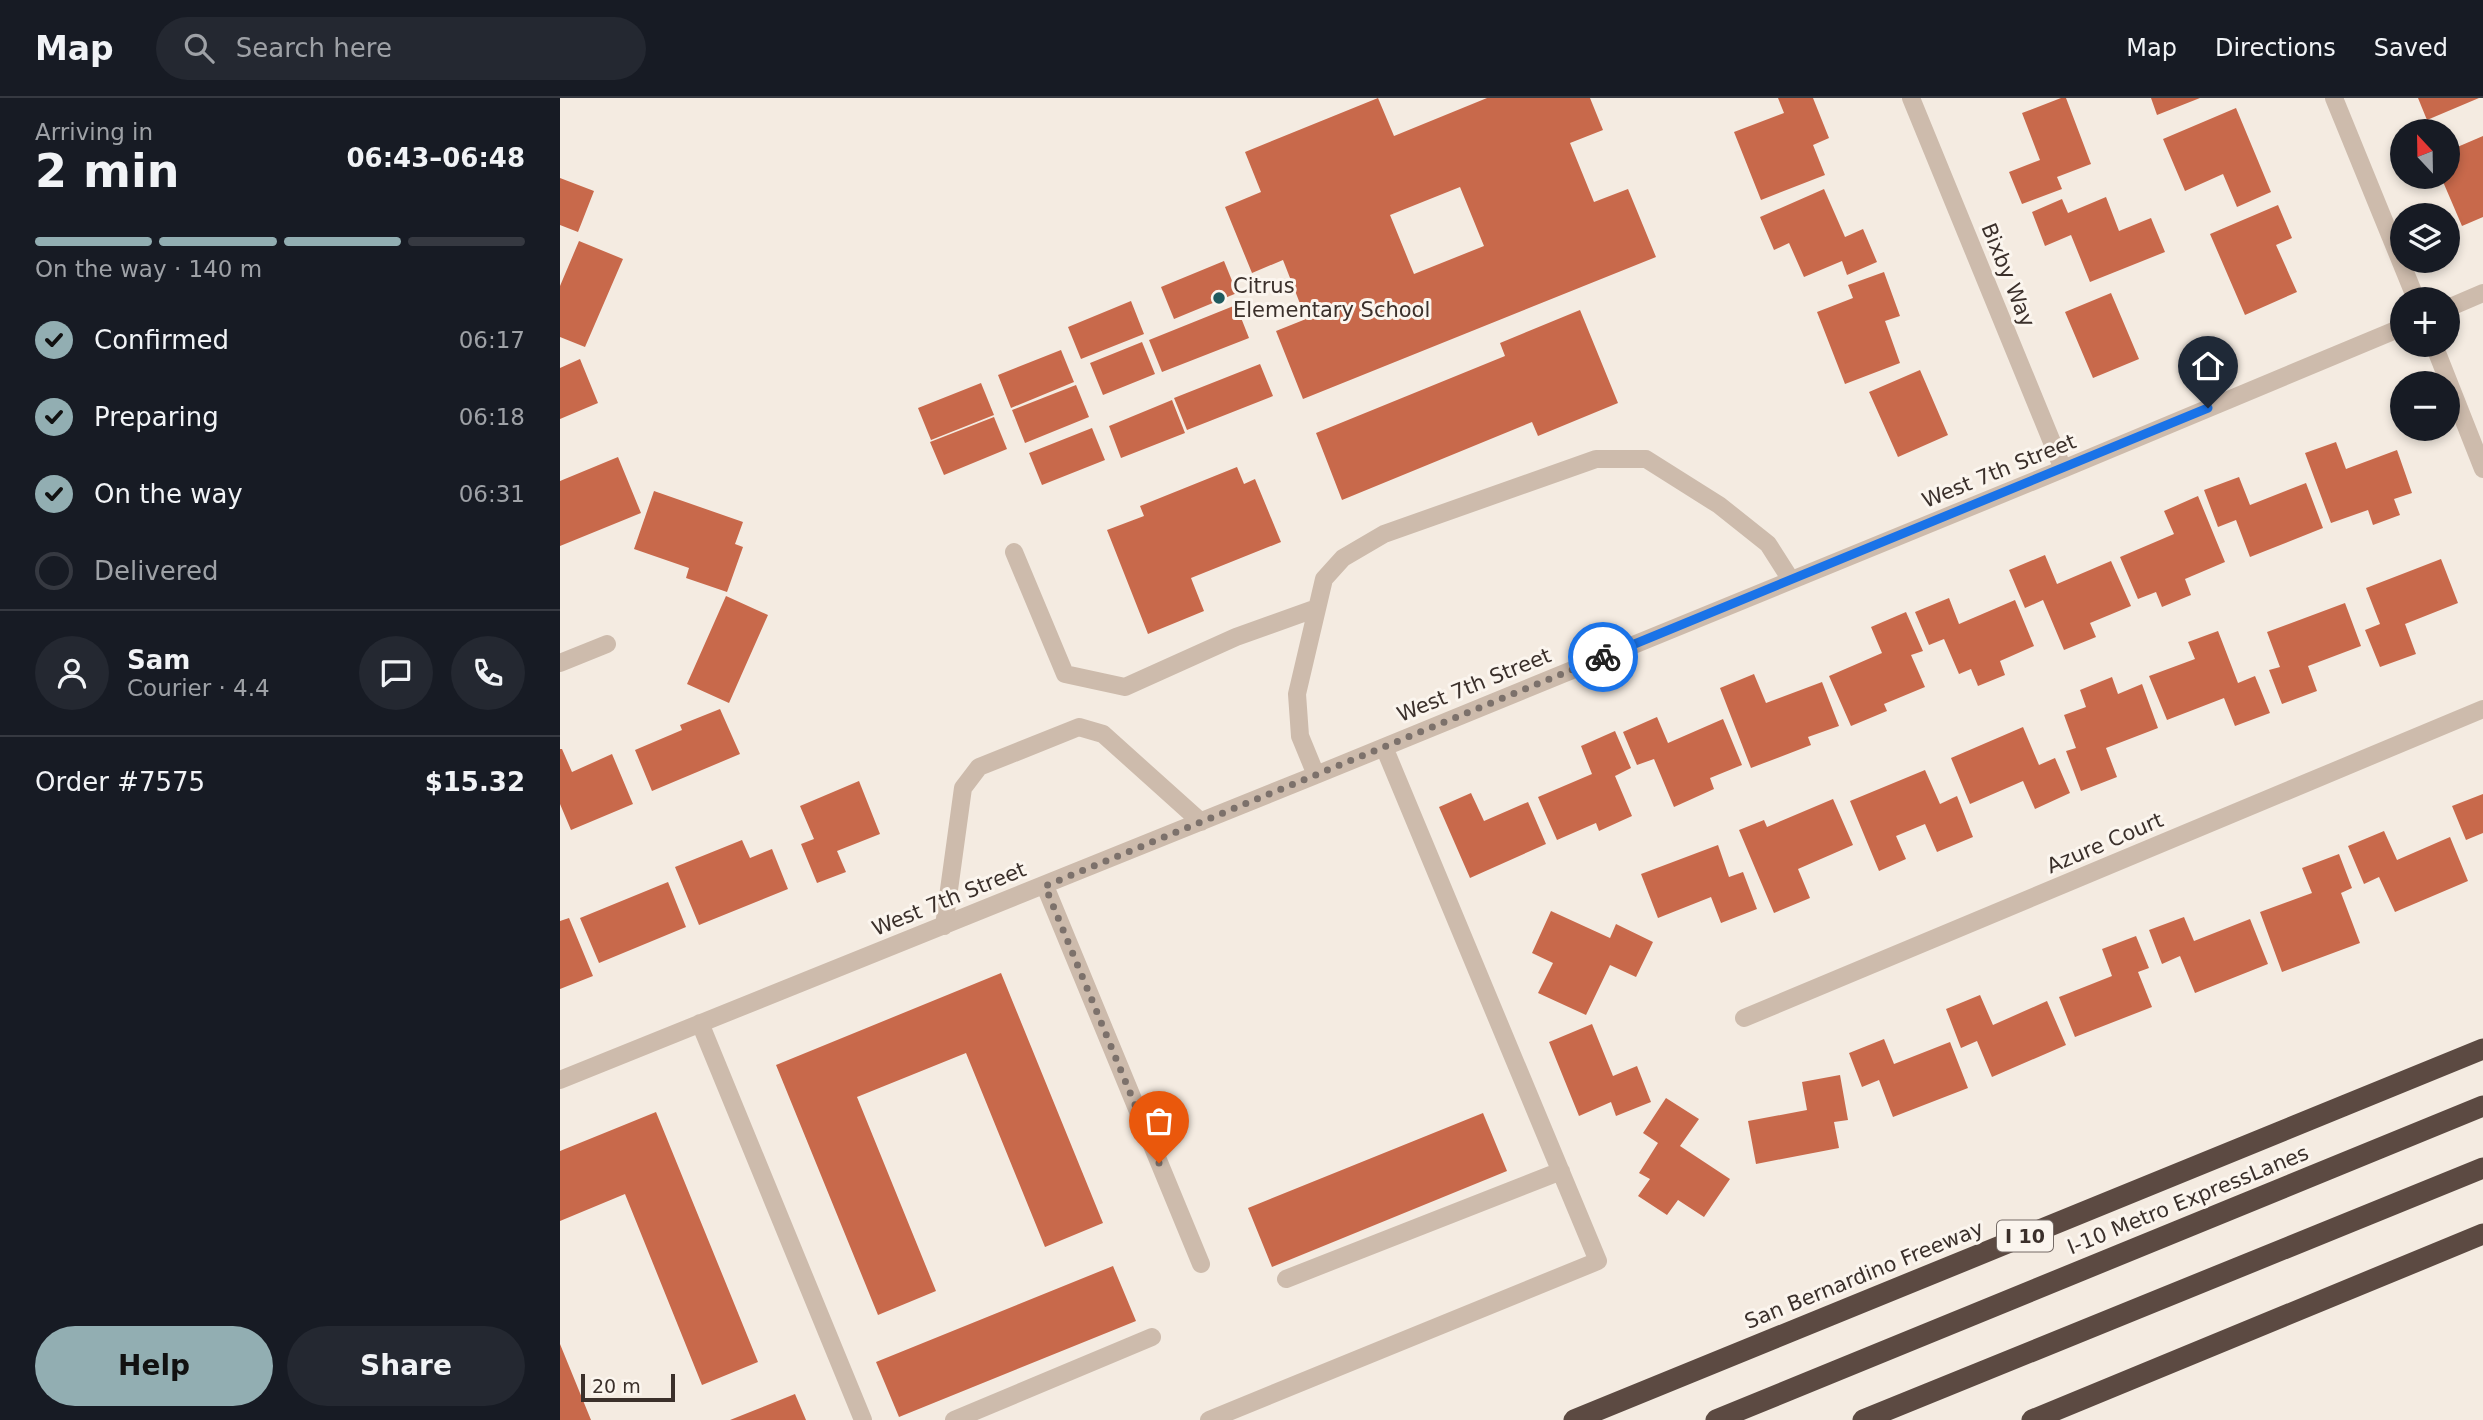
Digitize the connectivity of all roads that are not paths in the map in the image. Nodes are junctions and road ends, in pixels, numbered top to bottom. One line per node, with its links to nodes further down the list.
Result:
1 (1911, 98): 8 (street, Bixby Way)
2 (2334, 98): 3 (street)
3 (2411, 287)
4 (2483, 293): 5 (street)
5 (2460, 303)
6 (2390, 332): 8 (street, West 7th Street)
7 (2439, 357): 9 (street)
8 (2063, 469): 11 (street, West 7th Street)
9 (2483, 469)
10 (1014, 552): 12 (street)
11 (1791, 580): 12 (street); 16 (street, West 7th Street)
12 (1317, 608): 17 (street)
13 (607, 644): 14 (street)
14 (560, 663)
15 (2483, 709): 21 (street, Azure Court)
16 (1384, 747): 17 (street, West 7th Street); 27 (street)
17 (1317, 775): 18 (street, West 7th Street)
18 (1201, 822): 19 (street, West 7th Street); 20 (street)
19 (1045, 886): 20 (street, West 7th Street); 29 (street)
20 (944, 926): 22 (street, West 7th Street)
21 (1744, 1018)
22 (700, 1023): 24 (street, West 7th Street); 32 (street)
23 (2483, 1049): 35 (highway, San Bernardino Freeway / I 10)
24 (560, 1080)
25 (2483, 1105): 36 (highway, I-10 Metro ExpressLanes)
26 (2483, 1168): 37 (highway)
27 (1561, 1171): 30 (street); 34 (street)
28 (2483, 1234): 38 (highway)
29 (1201, 1264)
30 (1286, 1279)
31 (1152, 1337): 33 (street)
32 (863, 1420)
33 (954, 1420)
34 (1209, 1420)
35 (1574, 1420)
36 (1716, 1420)
37 (1863, 1420)
38 (2032, 1420)

